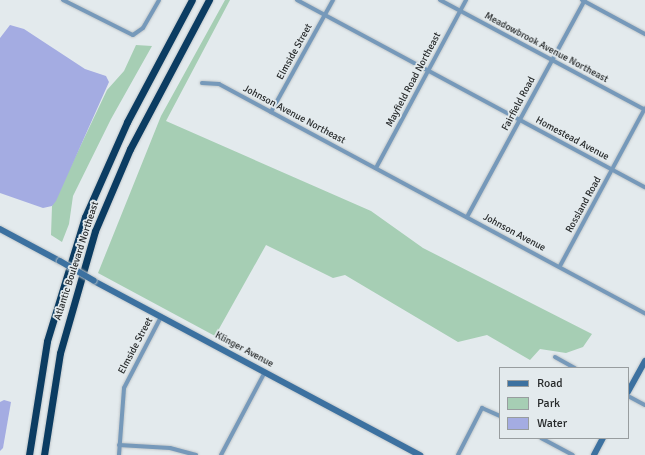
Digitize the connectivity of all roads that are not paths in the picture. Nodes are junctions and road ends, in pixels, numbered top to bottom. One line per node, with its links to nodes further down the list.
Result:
1 (63, 0): 2 (street)
2 (159, 0)
3 (192, 0): 38 (highway, Atlantic Boulevard Northeast)
4 (209, 0): 39 (highway, Atlantic Boulevard Northeast)
5 (297, 0): 11 (street, Homestead Avenue)
6 (333, 0): 11 (street, Elmside Street)
7 (440, 0): 10 (street, Meadowbrook Avenue Northeast)
8 (466, 0): 10 (street, Mayfield Road Northeast)
9 (583, 0): 12 (street); 13 (street, Fairfield Road)
10 (460, 11): 13 (street, Meadowbrook Avenue Northeast); 14 (street, Mayfield Road Northeast)
11 (325, 14): 14 (street, Homestead Avenue); 17 (street, Elmside Street)
12 (645, 34)
13 (552, 60): 16 (street, Meadowbrook Avenue Northeast); 18 (street, Fairfield Road)
14 (428, 71): 18 (street, Homestead Avenue); 19 (street, Mayfield Road Northeast)
15 (202, 83): 17 (street, Johnson Avenue Northeast)
16 (645, 109): 20 (street, Rossland Road)
17 (271, 112): 19 (street, Johnson Avenue Northeast)
18 (520, 120): 20 (street, Homestead Avenue); 22 (street, Fairfield Road)
19 (376, 168): 22 (street, Johnson Avenue)
20 (612, 170): 21 (street, Homestead Avenue); 24 (street, Rossland Road)
21 (645, 187)
22 (467, 217): 24 (street, Johnson Avenue)
23 (0, 229): 26 (street, Klinger Avenue, bridge)
24 (560, 266): 25 (street, Johnson Avenue)
25 (645, 313)
26 (161, 316): 30 (street, Klinger Avenue); 37 (street, Elmside Street)
27 (555, 357): 29 (street)
28 (645, 361): 31 (street)
29 (573, 367)
30 (265, 372): 42 (street); 43 (street, Klinger Avenue)
31 (629, 390)
32 (629, 397): 33 (street)
33 (645, 405)
34 (499, 416): 44 (street)
35 (543, 439): 45 (street)
36 (602, 439): 46 (street)
37 (120, 445): 40 (street, Elmside Street); 41 (street)
38 (30, 455)
39 (44, 455)
40 (119, 455)
41 (196, 455)
42 (221, 455)
43 (420, 455)
44 (458, 455)
45 (573, 455)
46 (594, 455)

